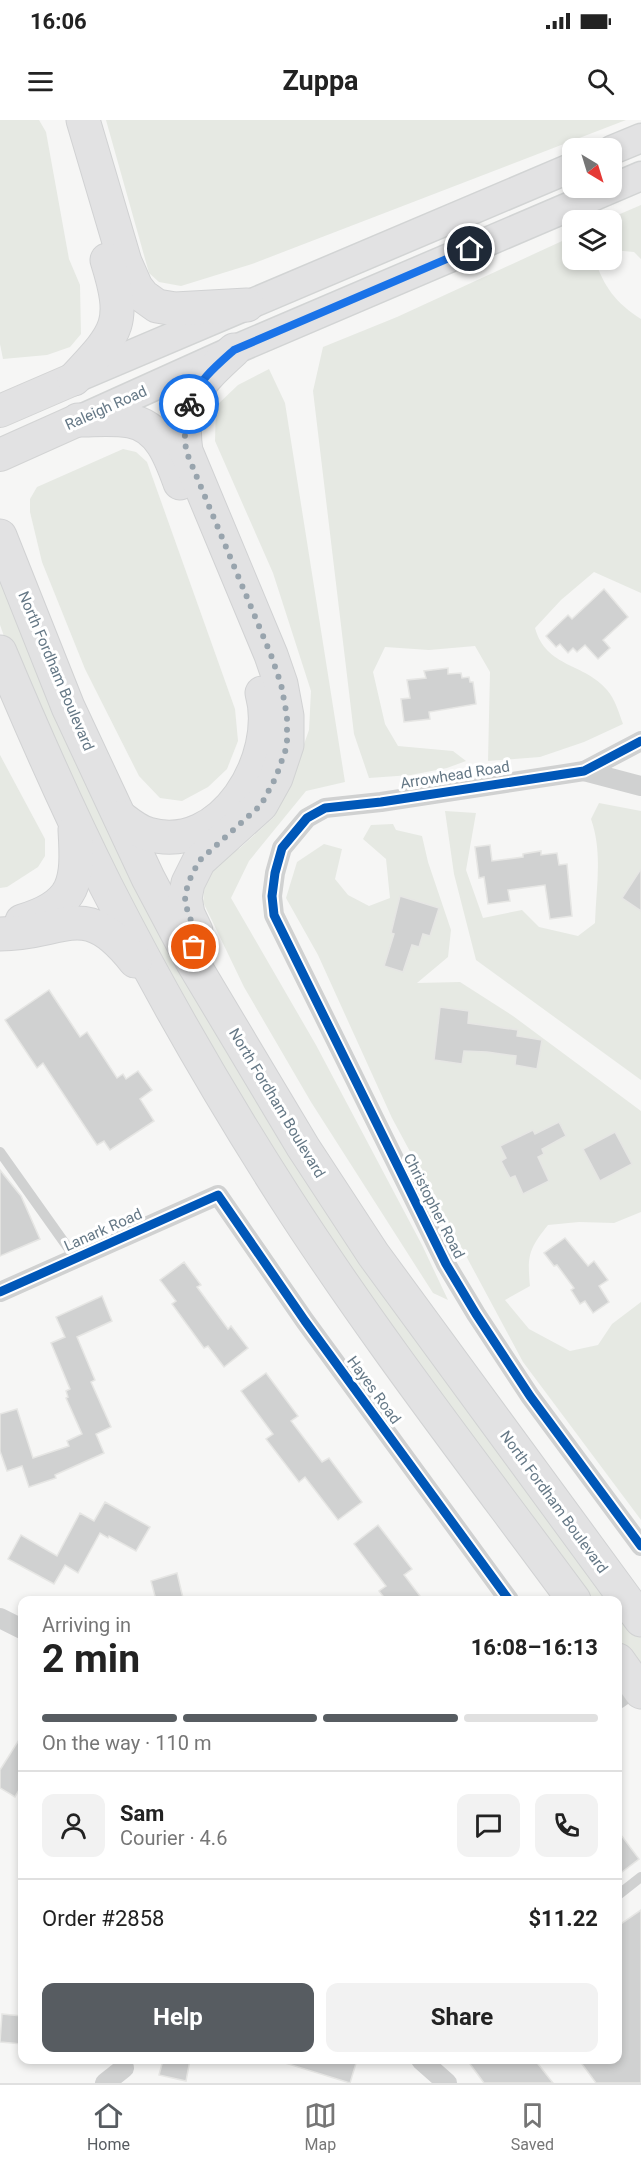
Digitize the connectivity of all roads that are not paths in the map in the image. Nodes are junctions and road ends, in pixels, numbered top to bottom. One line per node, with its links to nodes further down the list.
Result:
1 (65, 120): 9 (highway)
2 (83, 120): 7 (highway)
3 (641, 138): 4 (main road)
4 (622, 146)
5 (562, 172): 7 (main road)
6 (641, 176): 8 (main road, Raleigh Road)
7 (248, 305): 9 (main road)
8 (234, 350): 11 (main road, Raleigh Road); 23 (highway)
9 (74, 379): 10 (main road)
10 (0, 411)
11 (78, 420): 12 (main road, Raleigh Road); 18 (highway)
12 (0, 455)
13 (0, 536): 18 (highway, North Fordham Boulevard)
14 (0, 652): 19 (highway)
15 (641, 741): 16 (street, Arrowhead Road)
16 (584, 771): 17 (street); 20 (street, Arrowhead Road)
17 (641, 786)
18 (120, 817): 23 (highway, North Fordham Boulevard)
19 (74, 820): 21 (highway); 24 (highway)
20 (282, 849): 29 (street, Christopher Road)
21 (0, 921)
22 (0, 934): 24 (highway)
23 (193, 963): 33 (highway, North Fordham Boulevard)
24 (171, 1007): 31 (highway)
25 (0, 1152): 27 (lane)
26 (219, 1195): 27 (street, Lanark Road); 30 (street, Hayes Road)
27 (76, 1259): 28 (street, Lanark Road)
28 (0, 1292)
29 (641, 1546)
30 (506, 1596)
31 (571, 1596)
32 (0, 1618): 34 (street)
33 (641, 1620)
34 (18, 1627)
35 (641, 1878): 36 (lane)
36 (622, 1892)
37 (426, 2064): 40 (street)
38 (124, 2070): 39 (street)
39 (105, 2083)
40 (447, 2083)

